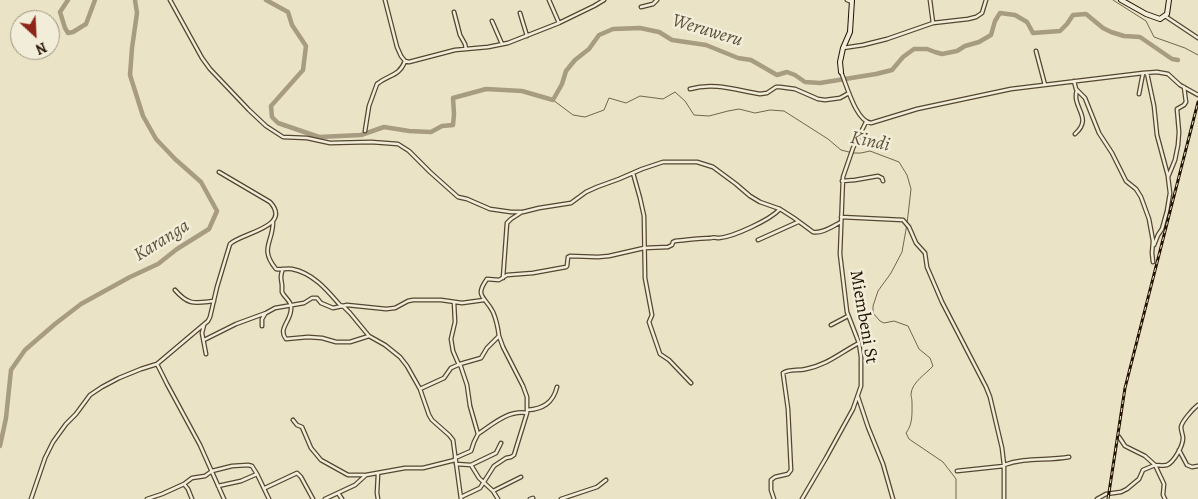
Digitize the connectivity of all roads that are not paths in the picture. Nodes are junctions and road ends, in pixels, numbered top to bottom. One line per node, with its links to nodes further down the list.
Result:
1 (170, 0): 45 (street)
2 (385, 0): 25 (street)
3 (549, 0): 17 (street)
4 (604, 0): 17 (street)
5 (657, 0): 12 (street)
6 (847, 0): 11 (street)
7 (930, 0): 18 (street)
8 (986, 0): 18 (street)
9 (1121, 0): 15 (street)
10 (1169, 0): 15 (street)
11 (852, 1): 22 (street)
12 (641, 7)
13 (454, 12): 23 (street)
14 (520, 13): 19 (street)
15 (1165, 16): 20 (street)
16 (492, 21): 21 (street)
17 (559, 23): 19 (street)
18 (933, 23): 22 (street)
19 (527, 36): 21 (street)
20 (1198, 38)
21 (502, 44): 23 (street)
22 (843, 48): 26 (street)
23 (466, 49): 25 (street)
24 (1036, 51): 29 (street)
25 (405, 61): 37 (street)
26 (841, 72): 33 (street)
27 (1145, 73): 28 (street); 30 (street); 34 (street); 41 (street)
28 (1074, 81): 29 (street); 32 (street)
29 (1045, 85): 36 (street)
30 (1184, 87): 35 (street); 41 (street)
31 (690, 89): 33 (street)
32 (1077, 90): 38 (street); 52 (street)
33 (849, 93): 36 (street)
34 (1139, 94)
35 (1198, 95)
36 (866, 122): 42 (street, Miembeni St)
37 (365, 131)
38 (1075, 134)
39 (219, 172): 47 (street)
40 (633, 173): 44 (street); 45 (street); 51 (street)
41 (1168, 177): 52 (street)
42 (842, 181): 43 (street); 46 (street, Miembeni St)
43 (883, 181)
44 (780, 209): 48 (street); 51 (street)
45 (523, 212): 55 (street)
46 (841, 217): 49 (street, Miembeni St); 90 (street)
47 (273, 221): 54 (street); 58 (street)
48 (798, 222): 49 (street); 50 (street)
49 (841, 222): 63 (street, Miembeni St)
50 (758, 240)
51 (644, 248): 55 (street); 76 (street)
52 (1152, 253): 53 (street)
53 (1153, 262)
54 (283, 269): 60 (street); 61 (street)
55 (503, 278): 57 (street)
56 (175, 290): 58 (street)
57 (484, 300): 59 (street); 70 (street)
58 (214, 301): 64 (street)
59 (454, 302): 61 (street); 75 (street)
60 (291, 306): 61 (street); 62 (street); 69 (street)
61 (343, 306): 69 (street)
62 (266, 313): 66 (street); 71 (street)
63 (848, 316): 65 (street); 72 (street, Miembeni St)
64 (204, 325): 67 (street); 68 (street)
65 (831, 325)
66 (262, 326)
67 (197, 330): 68 (street); 74 (street)
68 (202, 333): 71 (street)
69 (368, 336): 78 (street)
70 (499, 336): 75 (street); 81 (street)
71 (204, 340): 73 (street)
72 (858, 343): 79 (street, Miembeni St); 118 (street)
73 (206, 354)
74 (157, 364): 93 (street); 107 (street)
75 (459, 364): 78 (street); 83 (street)
76 (691, 383)
77 (557, 387): 81 (street)
78 (420, 389): 88 (street)
79 (858, 397): 119 (street, Miembeni St); 120 (street)
80 (1198, 405): 86 (street)
81 (527, 411): 83 (street); 100 (street)
82 (293, 420): 97 (street)
83 (478, 434): 88 (street)
84 (1118, 437): 91 (street)
85 (502, 443): 89 (street)
86 (1179, 450): 91 (street); 92 (street)
87 (1070, 456): 90 (street)
88 (455, 461): 89 (street); 96 (street); 106 (street)
89 (471, 465): 100 (street)
90 (1004, 465): 94 (street); 121 (street)
91 (1155, 465): 122 (street); 123 (street)
92 (1198, 466)
93 (212, 471): 95 (street); 101 (street); 102 (street)
94 (957, 471)
95 (257, 474): 102 (street); 103 (street)
96 (378, 474): 97 (street); 115 (street)
97 (366, 475): 105 (street)
98 (521, 477): 104 (street)
99 (606, 480): 117 (street)
100 (484, 483): 104 (street); 106 (street)
101 (184, 484): 108 (street); 109 (street)
102 (218, 486): 110 (street)
103 (264, 488): 111 (street); 112 (street)
104 (494, 491): 116 (street)
105 (338, 493): 113 (street); 114 (street)
106 (461, 498)
107 (31, 499)
108 (147, 499)
109 (192, 499)
110 (224, 499)
111 (269, 499)
112 (313, 499)
113 (325, 499)
114 (342, 499)
115 (378, 499)
116 (498, 499)
117 (560, 499)
118 (774, 499)
119 (802, 499)
120 (893, 499)
121 (1004, 499)
122 (1096, 499)
123 (1165, 499)

